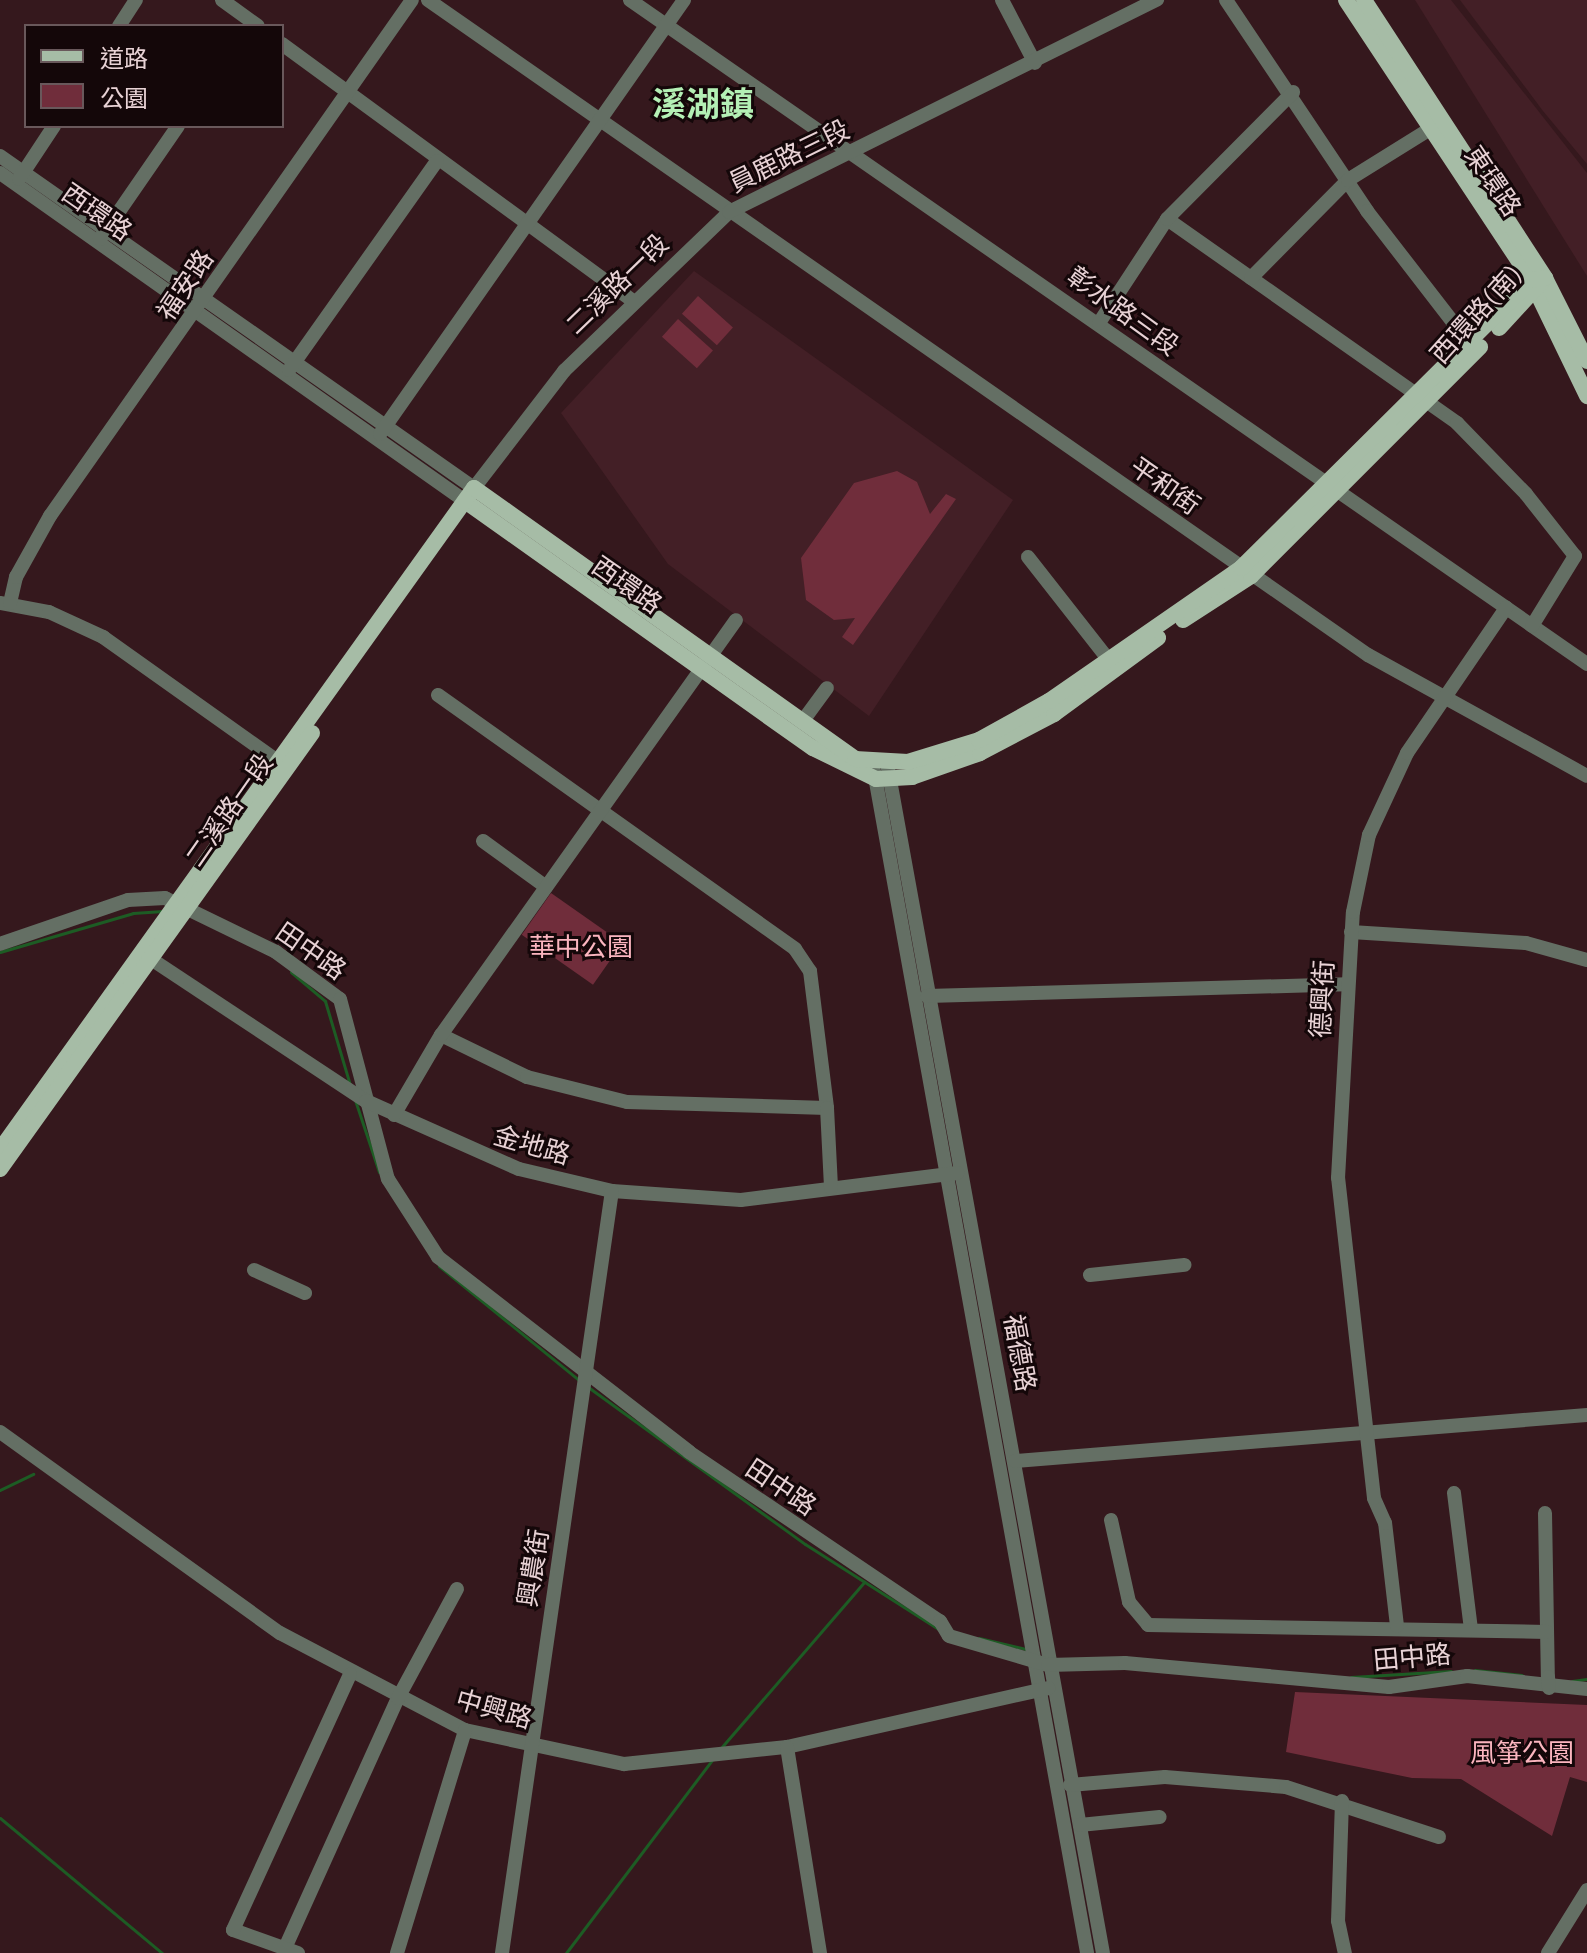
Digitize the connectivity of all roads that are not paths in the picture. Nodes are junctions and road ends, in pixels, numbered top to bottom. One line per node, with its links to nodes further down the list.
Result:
1 (136, 0): 12 (street)
2 (222, 0): 13 (street)
3 (412, 0): 18 (street, 福安路)
4 (428, 0): 19 (street, 員鹿路三段)
5 (630, 0): 14 (street, 彰水路三段)
6 (684, 0): 14 (street)
7 (1002, 0): 16 (street)
8 (1157, 0): 16 (street, 員鹿路三段)
9 (1226, 0): 17 (street)
10 (1346, 0): 20 (main road, 東環路)
11 (1364, 0): 20 (main road, 東環路)
12 (120, 24)
13 (252, 24)
14 (667, 26): 19 (street); 23 (street, 彰水路三段)
15 (284, 46): 18 (street)
16 (1035, 63): 23 (street, 員鹿路三段)
17 (1293, 92): 28 (street); 30 (street)
18 (346, 93): 25 (street); 36 (street, 福安路)
19 (599, 122): 29 (street, 員鹿路三段); 31 (street)
20 (1437, 125): 28 (street); 34 (main road, 東環路)
21 (53, 128): 27 (street)
22 (177, 128): 32 (street)
23 (856, 151): 29 (street, 員鹿路三段); 37 (street, 彰水路三段)
24 (0, 156): 27 (street, 西環路)
25 (437, 161): 31 (street); 40 (street)
26 (0, 173): 27 (street, 西環路)
27 (19, 179): 32 (street, 西環路)
28 (1348, 180): 33 (street); 38 (street)
29 (729, 212): 35 (street, 二溪路一段); 47 (street, 平和街)
30 (1167, 219): 33 (street); 37 (street)
31 (525, 228): 35 (street); 43 (street)
32 (102, 237): 36 (street, 西環路)
33 (1251, 278): 42 (street)
34 (1538, 283): 38 (main road, 西環路(南)); 39 (main road, 東環路); 41 (main road, 東環路)
35 (632, 300): 45 (street, 二溪路一段)
36 (202, 305): 40 (street, 西環路); 48 (street, 福安路)
37 (1099, 323): 44 (street, 彰水路三段)
38 (1472, 347): 42 (main road, 西環路(南))
39 (1587, 361)
40 (290, 368): 43 (street, 西環路)
41 (1587, 396)
42 (1424, 398): 44 (main road, 西環路(南)); 51 (street)
43 (381, 432): 45 (street, 西環路)
44 (1331, 489): 47 (main road, 西環路(南)); 49 (street, 彰水路三段)
45 (474, 497): 53 (main road, 西環路); 59 (main road, 二溪路一段)
46 (1028, 557): 52 (street)
47 (1246, 572): 52 (main road); 57 (street, 平和街); 60 (main road)
48 (5, 603): 59 (street)
49 (1506, 608): 51 (street, 彰水路三段); 57 (street, 德興街)
50 (736, 620): 53 (street)
51 (1532, 626): 54 (street, 彰水路三段)
52 (1108, 659): 60 (main road)
53 (706, 662): 58 (main road, 西環路); 60 (main road, 西環路); 62 (street)
54 (1587, 664)
55 (827, 688): 58 (street)
56 (438, 695): 62 (street)
57 (1441, 699): 61 (street, 平和街); 66 (street, 德興街)
58 (802, 722): 60 (main road, 西環路)
59 (283, 765): 65 (main road, 二溪路一段)
60 (881, 771): 71 (street, 福德路)
61 (1587, 776)
62 (600, 812): 64 (street); 74 (street)
63 (483, 841): 64 (street)
64 (546, 887): 72 (street)
65 (179, 910): 67 (street); 68 (main road, 二溪路一段); 73 (street, 田中路)
66 (1351, 932): 69 (street); 70 (street, 德興街)
67 (0, 944)
68 (146, 956): 73 (street, 金地路); 76 (main road, 二溪路一段); 77 (main road, 二溪路一段)
69 (1587, 960)
70 (1346, 984): 71 (street); 88 (street, 德興街)
71 (926, 996): 78 (street, 福德路)
72 (441, 1035): 74 (street); 75 (street)
73 (366, 1101): 75 (street, 金地路); 85 (street, 田中路)
74 (827, 1108): 79 (street)
75 (394, 1115): 80 (street, 金地路)
76 (0, 1150)
77 (0, 1169)
78 (955, 1173): 79 (street, 金地路); 89 (street, 福德路); 97 (street, 福德路)
79 (831, 1188): 80 (street, 金地路)
80 (612, 1191): 85 (street, 興農街)
81 (1184, 1265): 83 (street)
82 (254, 1270): 84 (street)
83 (1090, 1275)
84 (305, 1293)
85 (587, 1373): 97 (street, 田中路); 104 (street, 興農街)
86 (1587, 1415): 88 (street)
87 (0, 1432): 98 (street, 中興路)
88 (1366, 1433): 89 (street); 94 (street, 德興街)
89 (1015, 1461): 97 (street, 福德路)
90 (1454, 1493): 95 (street)
91 (1545, 1513): 96 (street)
92 (1111, 1520): 94 (street)
93 (457, 1589): 102 (street)
94 (1397, 1626): 95 (street)
95 (1471, 1630): 96 (street)
96 (1547, 1632): 99 (street)
97 (1042, 1661): 99 (street, 田中路); 100 (street, 福德路)
98 (350, 1675): 102 (street, 中興路); 112 (street)
99 (1549, 1683): 101 (street, 田中路)
100 (1046, 1688): 105 (street, 中興路); 106 (street, 福德路); 116 (street, 福德路)
101 (1587, 1689)
102 (398, 1698): 103 (street, 中興路); 112 (street)
103 (465, 1730): 104 (street, 中興路); 113 (street)
104 (530, 1744): 105 (street, 中興路); 114 (street, 興農街)
105 (787, 1747): 115 (street)
106 (1070, 1785): 107 (street); 109 (street, 福德路)
107 (1342, 1801): 110 (street); 118 (street)
108 (1160, 1817): 109 (street)
109 (1080, 1825): 117 (street, 福德路)
110 (1439, 1837)
111 (1587, 1890): 119 (street)
112 (291, 1951)
113 (397, 1953)
114 (502, 1953)
115 (820, 1953)
116 (1087, 1953)
117 (1103, 1953)
118 (1345, 1953)
119 (1548, 1953)

